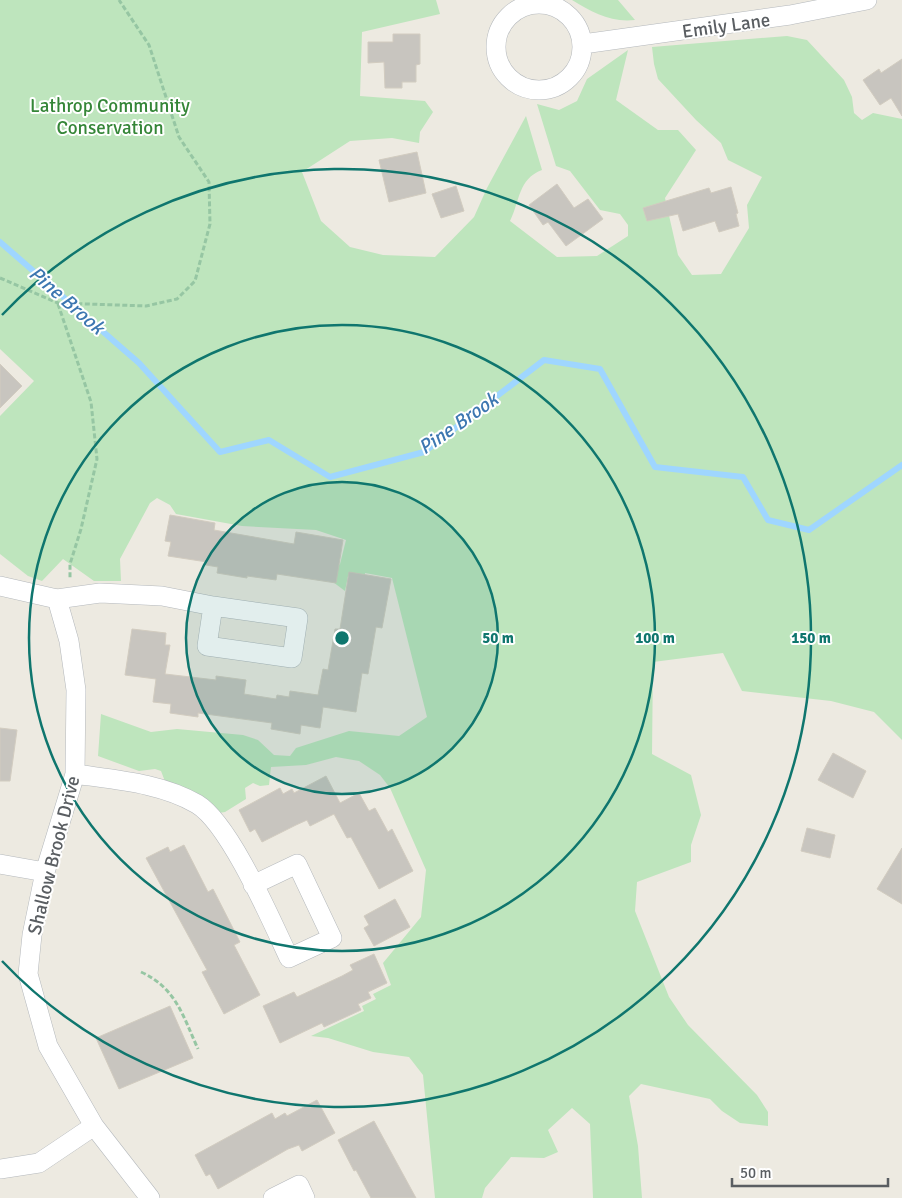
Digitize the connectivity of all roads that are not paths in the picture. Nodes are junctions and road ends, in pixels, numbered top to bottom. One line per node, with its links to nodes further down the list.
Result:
1 (867, 0): 2 (street, Emily Lane)
2 (583, 44): 2 (street)
3 (0, 586): 4 (street)
4 (57, 599): 5 (street); 6 (street, Shallow Brook Drive)
5 (213, 606): 5 (street)
6 (75, 774): 8 (street, Shallow Brook Drive); 9 (street)
7 (0, 864): 8 (street)
8 (45, 872): 10 (street, Shallow Brook Drive)
9 (254, 885): 9 (street)
10 (94, 1126): 11 (street); 12 (street, Shallow Brook Drive)
11 (0, 1169)
12 (150, 1198)
13 (273, 1198): 14 (street)
14 (305, 1198)

